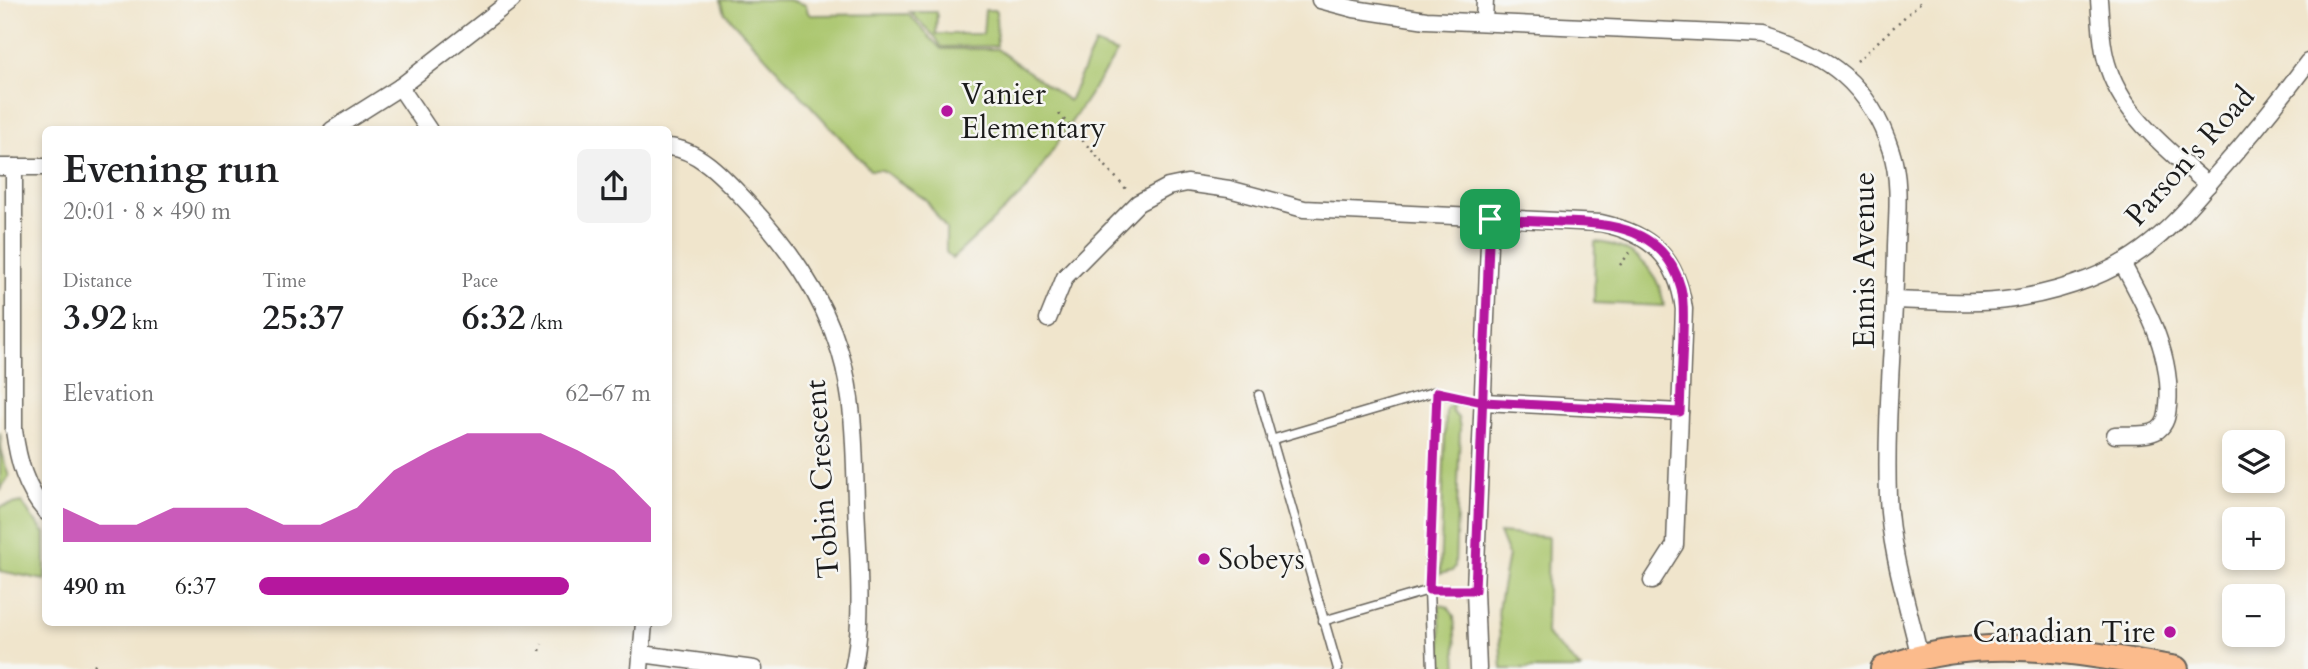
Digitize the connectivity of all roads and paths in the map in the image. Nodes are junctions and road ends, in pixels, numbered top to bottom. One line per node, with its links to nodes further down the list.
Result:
1 (512, 0): 9 (street)
2 (1320, 0): 6 (street, Ennis Avenue)
3 (1485, 0): 6 (street)
4 (1923, 0): 7 (path)
5 (2099, 0): 16 (street)
6 (1484, 22): 22 (street, Ennis Avenue)
7 (1857, 61)
8 (2308, 62): 16 (street, Parson's Road)
9 (400, 88): 11 (street); 12 (street)
10 (1059, 114): 17 (path)
11 (338, 126)
12 (426, 126)
13 (672, 148): 43 (street, Tobin Crescent)
14 (7, 167): 15 (street); 30 (street)
15 (42, 167)
16 (2208, 185): 20 (street, Parson's Road)
17 (1129, 192)
18 (1490, 219): 23 (street); 26 (street); 27 (street)
19 (1633, 248): 21 (path)
20 (2122, 263): 22 (street, Parson's Road); 28 (street)
21 (1620, 265)
22 (1895, 300): 38 (street, Ennis Avenue)
23 (1048, 318)
24 (1437, 392): 26 (lane); 29 (lane); 32 (lane)
25 (1259, 395): 29 (lane)
26 (1483, 402): 27 (street); 33 (street)
27 (1680, 412): 31 (street)
28 (2115, 435)
29 (1270, 440): 34 (lane)
30 (42, 506)
31 (1653, 581)
32 (1429, 590): 33 (lane); 34 (lane); 45 (lane)
33 (1475, 590): 46 (street)
34 (1323, 621): 44 (lane)
35 (645, 626): 39 (street)
36 (542, 644): 37 (path)
37 (540, 651)
38 (1920, 658): 47 (main road); 48 (main road)
39 (641, 662): 42 (street)
40 (97, 663): 41 (path)
41 (88, 669)
42 (754, 669)
43 (853, 669)
44 (1338, 669)
45 (1432, 669)
46 (1478, 669)
47 (1883, 669)
48 (2176, 669)

